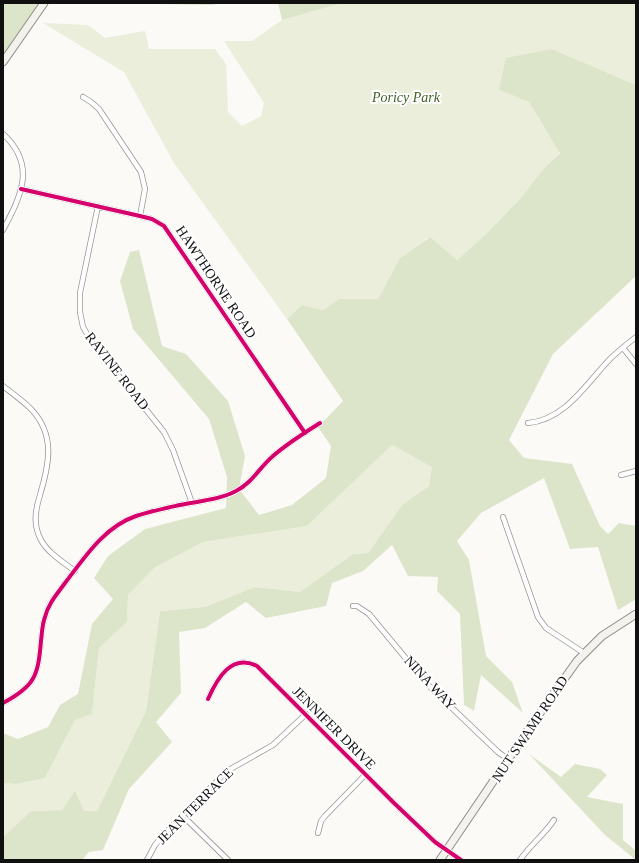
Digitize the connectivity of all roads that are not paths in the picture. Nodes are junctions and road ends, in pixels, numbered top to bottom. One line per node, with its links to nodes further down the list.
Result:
1 (44, 3): 2 (main road)
2 (3, 62)
3 (83, 97): 7 (street)
4 (3, 134): 5 (street)
5 (22, 189): 6 (street, HAWTHORNE ROAD); 8 (street)
6 (98, 206): 7 (street, HAWTHORNE ROAD); 18 (street, RAVINE ROAD)
7 (140, 216): 15 (street, HAWTHORNE ROAD)
8 (3, 230)
9 (636, 337): 10 (street)
10 (622, 348): 11 (street); 14 (street)
11 (636, 364)
12 (3, 386): 20 (street)
13 (320, 423): 15 (street)
14 (528, 423)
15 (305, 433): 18 (street)
16 (636, 471): 17 (street)
17 (621, 475)
18 (192, 503): 20 (street)
19 (502, 517): 23 (street)
20 (74, 571): 25 (street)
21 (353, 606): 27 (street, NINA WAY)
22 (636, 614): 23 (main road, NUT SWAMP ROAD)
23 (584, 653): 27 (main road, NUT SWAMP ROAD)
24 (208, 699): 26 (street, JENNIFER DRIVE)
25 (3, 703)
26 (306, 714): 28 (street, JENNIFER DRIVE); 29 (street, JEAN TERRACE)
27 (509, 760): 32 (main road, NUT SWAMP ROAD)
28 (366, 775): 31 (street); 32 (street, JENNIFER DRIVE)
29 (182, 815): 33 (street, JEAN TERRACE); 34 (street)
30 (554, 820): 37 (street)
31 (318, 833)
32 (447, 850): 35 (main road, NUT SWAMP ROAD); 36 (street, JENNIFER DRIVE)
33 (147, 860)
34 (228, 860)
35 (440, 860)
36 (461, 860)
37 (520, 860)

